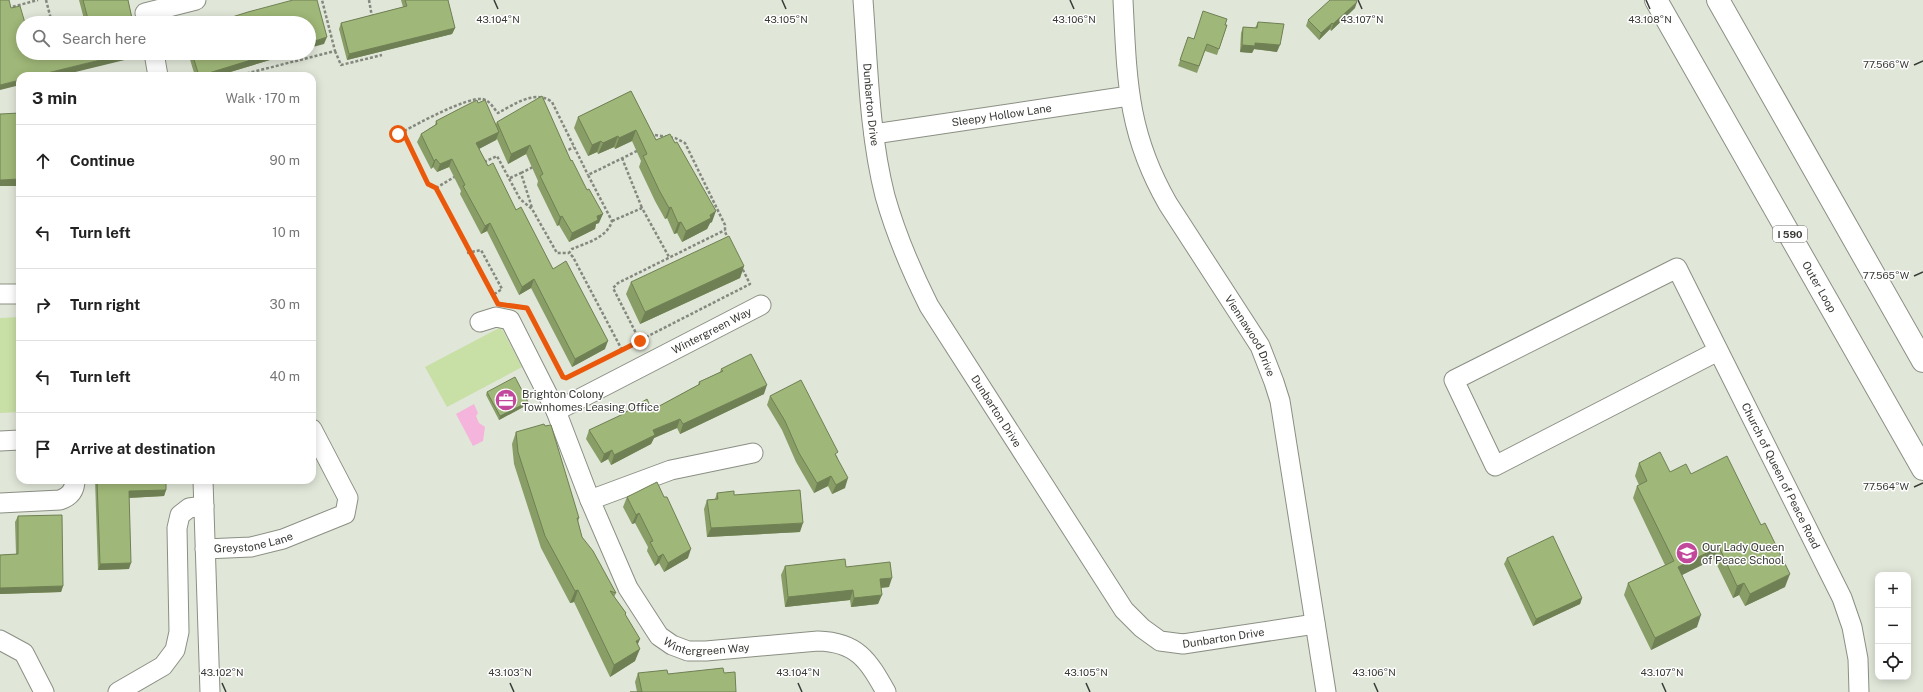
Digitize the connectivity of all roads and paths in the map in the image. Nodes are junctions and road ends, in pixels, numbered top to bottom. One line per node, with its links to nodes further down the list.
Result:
1 (38, 0): 10 (path)
2 (46, 0): 12 (path)
3 (322, 0): 14 (path)
4 (368, 0): 13 (path)
5 (863, 0): 24 (street, Dunbarton Drive)
6 (1123, 0): 21 (street, Viennawood Drive)
7 (1656, 0): 62 (highway, Outer Loop / I 590)
8 (1718, 0): 56 (highway)
9 (187, 1): 11 (street)
10 (0, 10)
11 (145, 12)
12 (50, 16)
13 (379, 16)
14 (335, 51): 15 (path); 16 (path)
15 (382, 55)
16 (316, 56)
17 (155, 60): 19 (street)
18 (300, 60): 20 (path)
19 (157, 72)
20 (253, 72)
21 (1129, 96): 24 (street, Sleepy Hollow Lane); 69 (street, Viennawood Drive)
22 (398, 134): 23 (path)
23 (404, 134): 26 (path); 36 (path)
24 (874, 134): 69 (street, Dunbarton Drive)
25 (651, 140): 40 (path)
26 (574, 147): 28 (path); 34 (path)
27 (642, 149): 29 (path)
28 (559, 154)
29 (622, 158): 34 (path); 37 (path)
30 (483, 163): 35 (path)
31 (540, 164): 33 (path)
32 (462, 173): 36 (path)
33 (521, 173): 35 (path); 38 (path)
34 (588, 175): 39 (path)
35 (510, 178): 38 (path)
36 (436, 188): 42 (path)
37 (642, 208): 39 (path); 44 (path)
38 (532, 209): 43 (path)
39 (612, 222): 43 (path)
40 (725, 230): 41 (path); 44 (path)
41 (732, 245)
42 (469, 252): 48 (path); 48 (path)
43 (569, 253): 54 (path)
44 (669, 257): 53 (path)
45 (741, 265): 53 (path)
46 (0, 294): 47 (street)
47 (16, 294)
48 (493, 295): 49 (path)
49 (498, 304)
50 (761, 305): 57 (street, Wintergreen Way)
51 (520, 307): 54 (path)
52 (480, 322): 57 (street, Wintergreen Way)
53 (640, 341): 54 (path)
54 (622, 350)
55 (1718, 351): 55 (street, Church of Queen of Peace Road); 76 (street, Church of Queen of Peace Road)
56 (1923, 361)
57 (556, 412): 65 (street, Wintergreen Way)
58 (316, 437): 68 (street, Greystone Lane)
59 (0, 440): 60 (street)
60 (16, 440)
61 (753, 453): 65 (street)
62 (1923, 469)
63 (73, 484): 66 (street)
64 (203, 484): 67 (street)
65 (590, 500): 74 (street, Wintergreen Way)
66 (0, 503)
67 (204, 506): 68 (street); 72 (street)
68 (205, 549): 73 (street, Greystone Lane)
69 (1315, 624): 75 (street, Viennawood Drive)
70 (0, 640): 71 (street)
71 (44, 692)
72 (118, 692)
73 (210, 692)
74 (886, 692)
75 (1326, 692)
76 (1859, 692)

